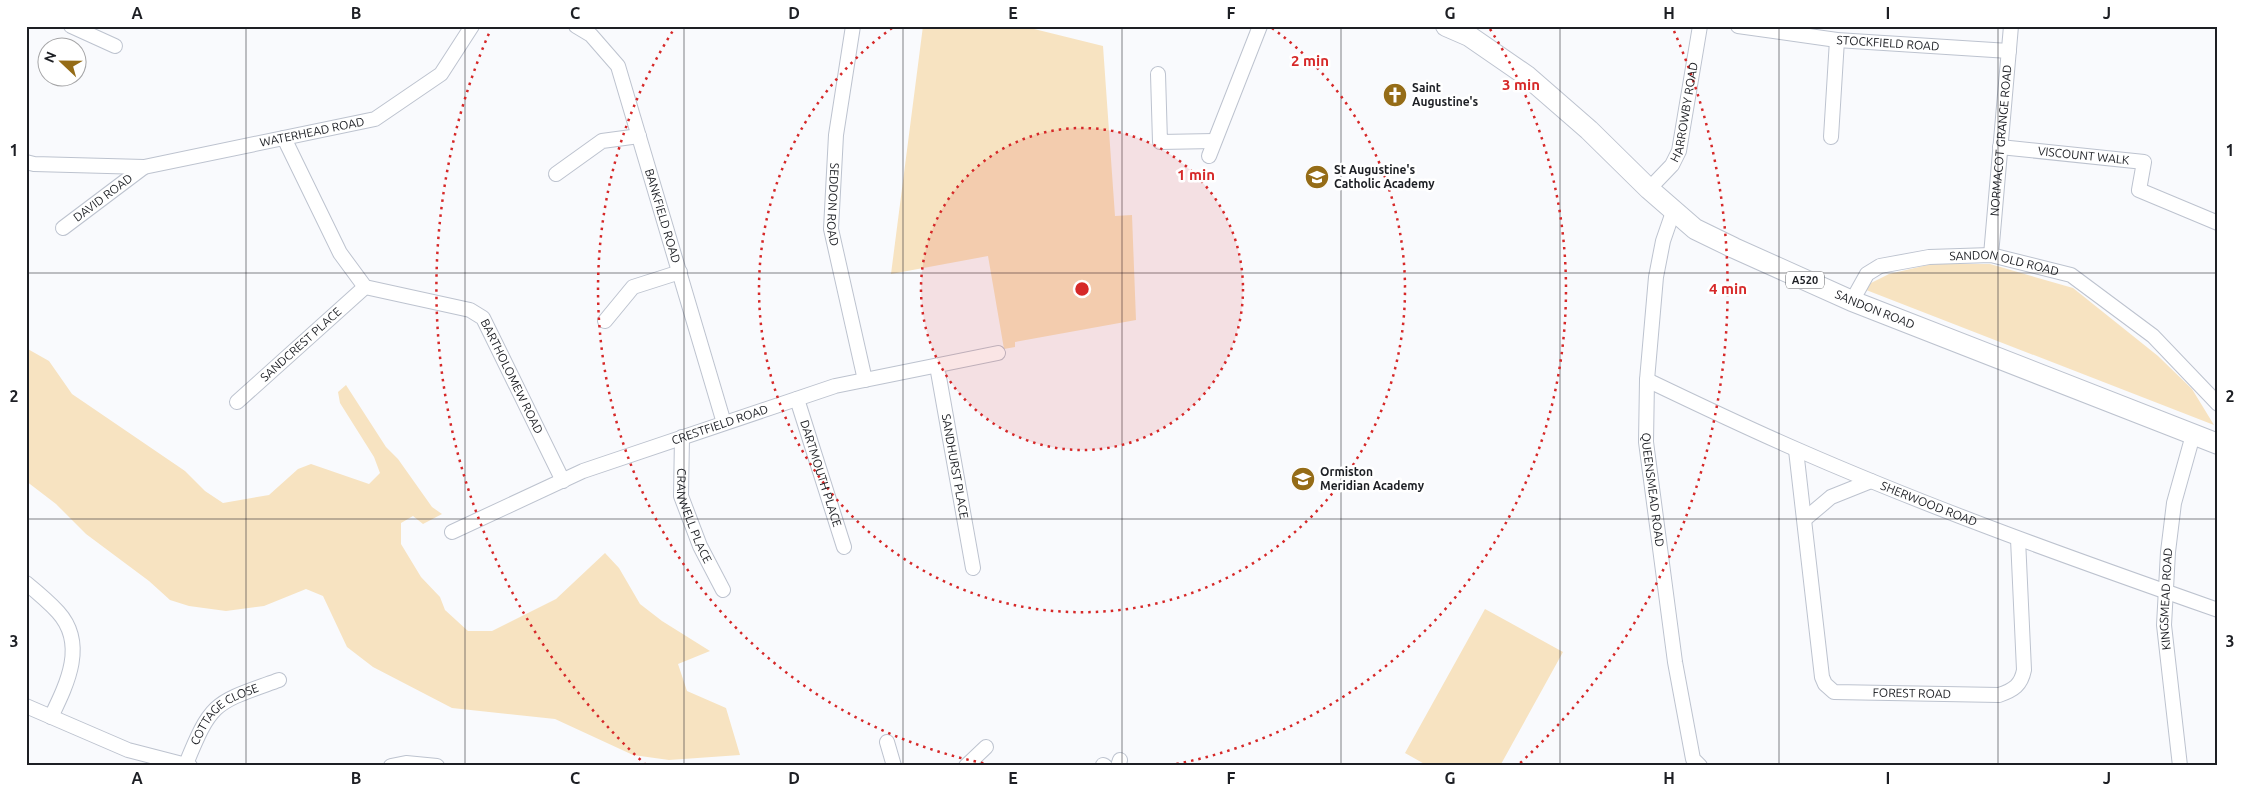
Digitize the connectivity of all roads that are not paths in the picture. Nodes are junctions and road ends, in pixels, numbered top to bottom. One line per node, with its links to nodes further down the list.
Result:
1 (71, 26): 11 (street)
2 (472, 26): 16 (street, WATERHEAD ROAD)
3 (576, 26): 14 (street, BANKFIELD ROAD)
4 (853, 26): 34 (street, SEDDON ROAD)
5 (1260, 26): 17 (street)
6 (1446, 26): 23 (highway, SANDON ROAD / A520)
7 (1700, 26): 23 (street, HARROWBY ROAD)
8 (1738, 26): 10 (street, STOCKFIELD ROAD)
9 (2011, 26): 12 (street, NORMACOT GRANGE ROAD)
10 (1837, 40): 12 (street, STOCKFIELD ROAD); 15 (street)
11 (116, 46)
12 (2008, 51): 18 (street, NORMACOT GRANGE ROAD)
13 (1158, 74): 17 (street)
14 (639, 136): 22 (street); 28 (street, BANKFIELD ROAD)
15 (1831, 137)
16 (284, 138): 21 (street, WATERHEAD ROAD); 29 (street)
17 (1214, 141): 19 (street)
18 (2000, 147): 25 (street, VISCOUNT WALK); 27 (street, NORMACOT GRANGE ROAD)
19 (1209, 156)
20 (26, 162): 21 (street)
21 (144, 168): 26 (street, DAVID ROAD)
22 (556, 174)
23 (1649, 189): 24 (highway, SANDON ROAD / A520)
24 (1674, 212): 30 (highway, SANDON ROAD / A520); 35 (street, QUEENSMEAD ROAD)
25 (2218, 223)
26 (63, 228)
27 (1991, 255): 30 (street, SANDON OLD ROAD); 38 (street, SANDON OLD ROAD)
28 (680, 272): 31 (street); 39 (street, BANKFIELD ROAD)
29 (365, 287): 37 (street, SANDCREST PLACE); 44 (street, BARTHOLOMEW ROAD)
30 (1852, 301): 40 (highway, SANDON ROAD / A520)
31 (605, 321)
32 (998, 353): 33 (street, CRESTFIELD ROAD)
33 (937, 366): 34 (street, CRESTFIELD ROAD); 50 (street, SANDHURST PLACE)
34 (865, 380): 36 (street, CRESTFIELD ROAD)
35 (1647, 380): 43 (street, SHERWOOD ROAD); 65 (street, QUEENSMEAD ROAD)
36 (797, 400): 39 (street, CRESTFIELD ROAD); 49 (street, DARTMOUTH PLACE)
37 (237, 402)
38 (2218, 404)
39 (724, 422): 41 (street, CRESTFIELD ROAD)
40 (2193, 435): 42 (highway, SANDON ROAD / A520); 53 (street, KINGSMEAD ROAD)
41 (682, 437): 44 (street, CRESTFIELD ROAD); 52 (street, CRANWELL PLACE)
42 (2218, 444)
43 (1796, 450): 45 (street, SHERWOOD ROAD); 46 (street, FOREST ROAD)
44 (563, 480): 47 (street, CRESTFIELD ROAD)
45 (1871, 480): 46 (street); 48 (street, SHERWOOD ROAD)
46 (1805, 519): 48 (street, FOREST ROAD)
47 (452, 532)
48 (2018, 539): 53 (street, SHERWOOD ROAD)
49 (844, 547)
50 (972, 568)
51 (26, 583): 57 (street)
52 (723, 590)
53 (2165, 591): 54 (street, SHERWOOD ROAD); 66 (street, KINGSMEAD ROAD)
54 (2218, 610)
55 (279, 680): 60 (street, COTTAGE CLOSE)
56 (26, 706): 57 (street)
57 (51, 717): 60 (street)
58 (887, 742): 63 (street)
59 (986, 747): 64 (street)
60 (188, 765)
61 (391, 766): 62 (street)
62 (437, 766)
63 (894, 766)
64 (966, 766)
65 (1700, 766)
66 (2180, 766)

